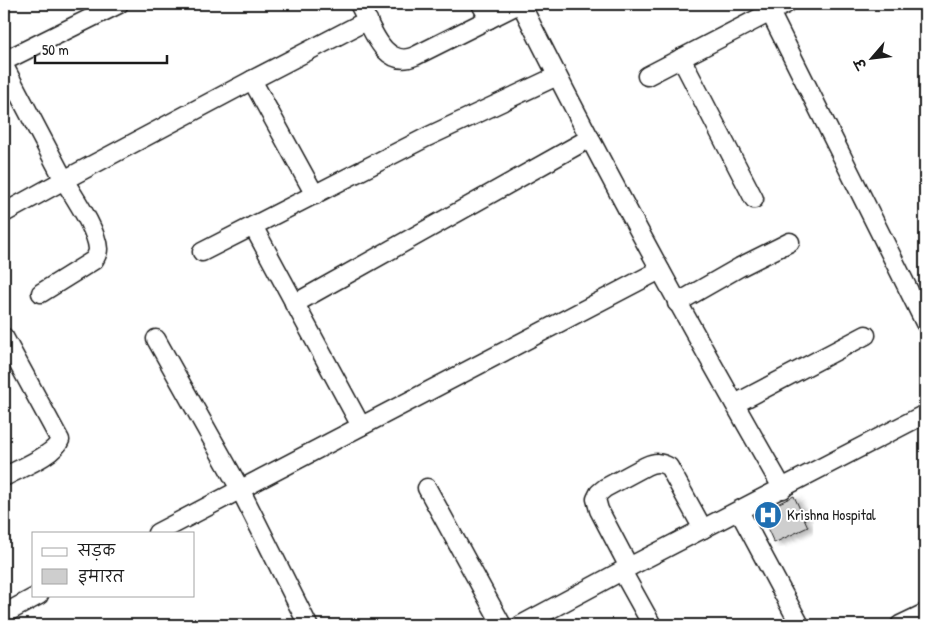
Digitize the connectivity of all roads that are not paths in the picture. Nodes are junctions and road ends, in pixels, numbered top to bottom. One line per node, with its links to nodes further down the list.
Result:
1 (119, 4): 9 (street)
2 (359, 4): 7 (street)
3 (520, 4): 6 (street); 11 (street)
4 (786, 4): 5 (street)
5 (768, 8): 8 (street); 26 (street)
6 (485, 11): 7 (street)
7 (368, 20): 13 (street)
8 (681, 58): 12 (street); 17 (street)
9 (4, 61)
10 (4, 66): 15 (street)
11 (557, 76): 14 (street); 16 (street)
12 (647, 76)
13 (252, 80): 15 (street); 16 (street)
14 (590, 138): 22 (street); 25 (street)
15 (64, 180): 18 (street); 23 (street)
16 (315, 195): 19 (street)
17 (754, 199)
18 (4, 213)
19 (254, 226): 21 (street); 25 (street)
20 (790, 242): 24 (street)
21 (202, 252)
22 (660, 270): 24 (street); 32 (street)
23 (42, 293)
24 (677, 303): 30 (street)
25 (294, 304): 32 (street)
26 (925, 323)
27 (866, 335): 30 (street)
28 (4, 337): 33 (street)
29 (156, 339): 35 (street)
30 (735, 404): 36 (street)
31 (923, 419): 36 (street)
32 (361, 426): 35 (street)
33 (4, 477)
34 (427, 488): 45 (street)
35 (240, 489): 39 (street); 44 (street)
36 (783, 489): 37 (street)
37 (739, 511): 38 (street); 48 (street)
38 (703, 529): 40 (street); 40 (street)
39 (159, 532)
40 (625, 569): 46 (street); 47 (street)
41 (37, 596): 43 (street)
42 (925, 612): 49 (street)
43 (4, 614)
44 (304, 624)
45 (502, 625)
46 (522, 625)
47 (652, 625)
48 (800, 625)
49 (900, 625)

